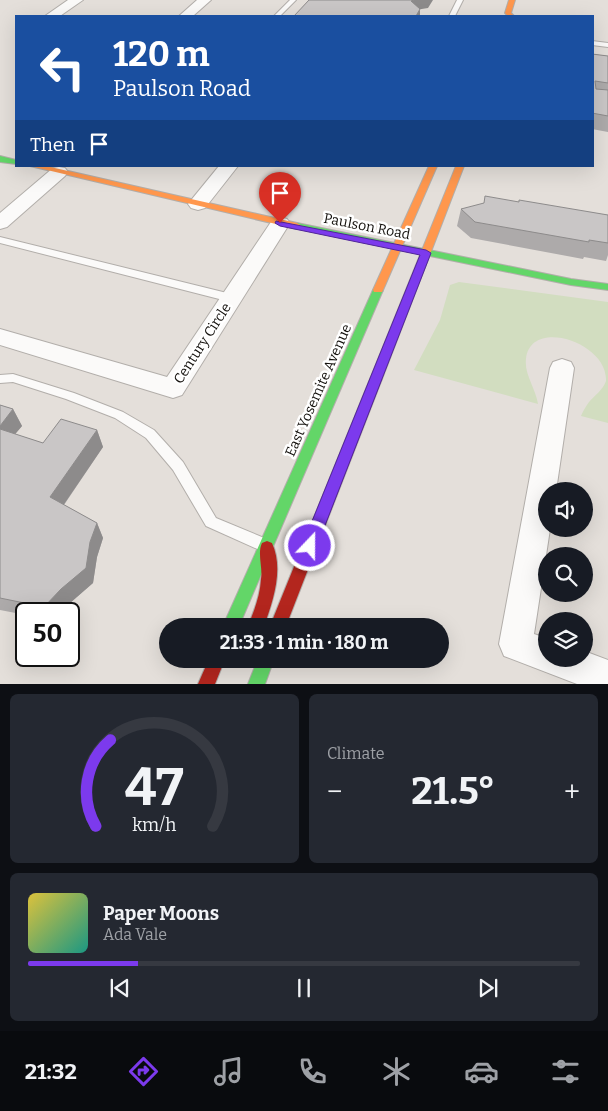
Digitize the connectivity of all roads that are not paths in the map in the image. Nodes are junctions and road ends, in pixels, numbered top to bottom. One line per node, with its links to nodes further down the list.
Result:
1 (77, 0): 8 (street)
2 (205, 0): 9 (street)
3 (293, 0): 10 (lane)
4 (460, 0): 11 (lane)
5 (503, 0): 12 (main road)
6 (512, 0): 13 (main road)
7 (522, 0): 14 (main road)
8 (53, 15)
9 (185, 15)
10 (279, 15)
11 (452, 15)
12 (496, 15)
13 (510, 15)
14 (517, 15)
15 (594, 43): 16 (lane)
16 (608, 45)
17 (0, 159): 18 (main road)
18 (15, 162)
19 (38, 167): 23 (main road, Paulson Road)
20 (228, 167): 24 (street)
21 (433, 167): 28 (main road, East Yosemite Avenue)
22 (460, 167): 29 (main road)
23 (59, 172): 24 (main road, Paulson Road); 26 (street)
24 (198, 204): 25 (main road, Paulson Road)
25 (280, 223): 28 (main road, Paulson Road); 31 (street, Century Circle)
26 (0, 224)
27 (0, 240): 31 (lane)
28 (398, 247): 29 (main road, Paulson Road); 35 (main road, East Yosemite Avenue)
29 (426, 253): 30 (main road, Paulson Road); 38 (main road)
30 (608, 287)
31 (231, 298): 32 (street, Century Circle)
32 (0, 337)
33 (562, 368): 39 (street)
34 (0, 379): 35 (lane)
35 (266, 545): 36 (main road, East Yosemite Avenue); 37 (main road)
36 (234, 618)
37 (259, 618)
38 (281, 618)
39 (538, 652)
40 (578, 667): 43 (street)
41 (213, 668): 45 (main road)
42 (260, 668): 44 (main road)
43 (608, 678)
44 (252, 681)
45 (206, 684)

